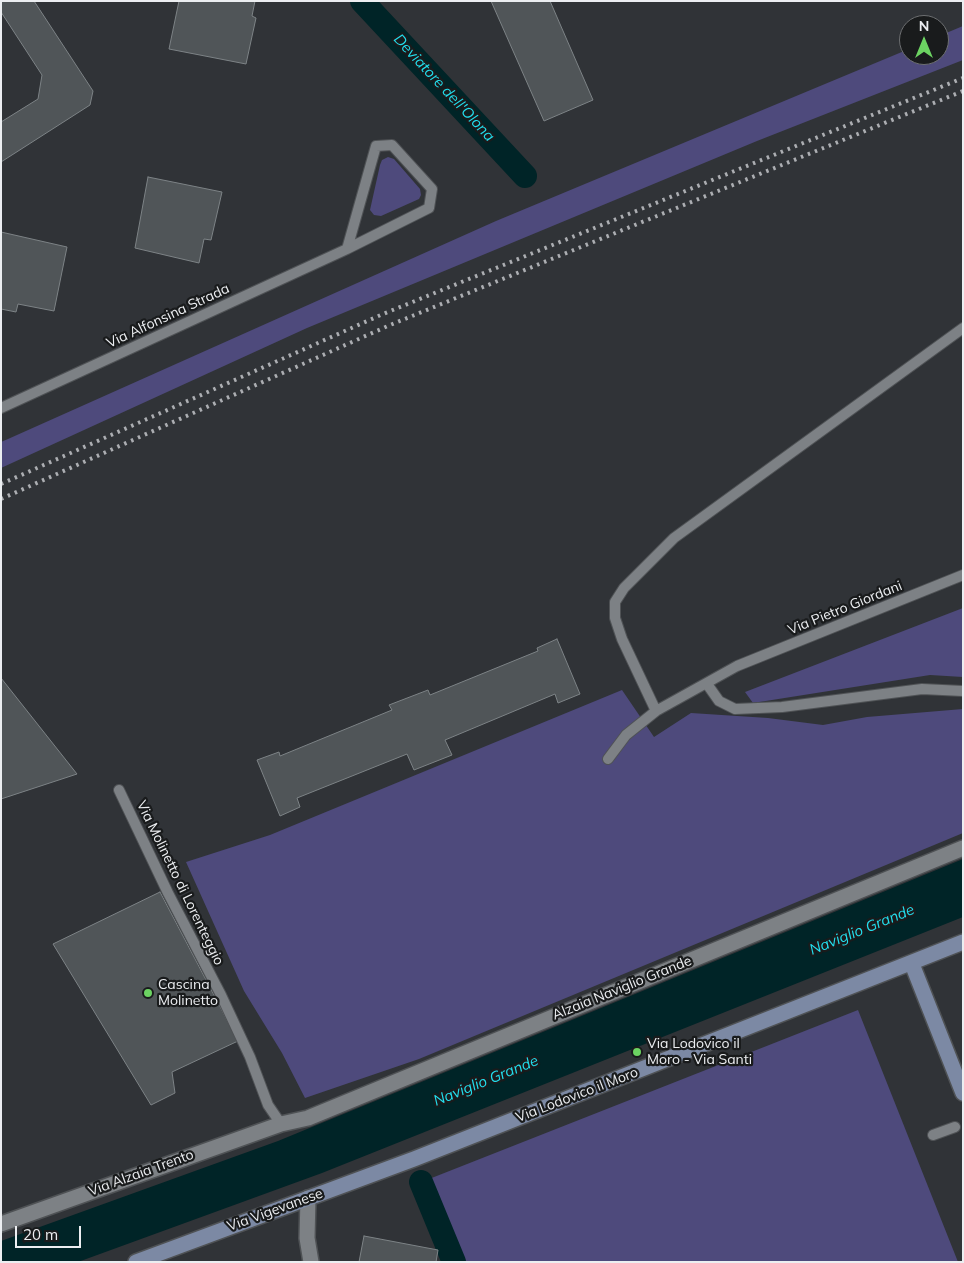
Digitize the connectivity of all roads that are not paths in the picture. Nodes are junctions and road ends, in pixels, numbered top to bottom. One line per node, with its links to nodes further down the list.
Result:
1 (347, 249): 1 (lane, Via Alfonsina Strada); 3 (lane, Via Alfonsina Strada)
2 (963, 328): 7 (lane)
3 (1, 408)
4 (963, 575): 5 (lane, Via Pietro Giordani)
5 (707, 684): 6 (lane); 7 (lane, Via Pietro Giordani)
6 (963, 691)
7 (656, 711): 8 (lane, Via Pietro Giordani)
8 (608, 759)
9 (119, 790): 14 (lane, Via Molinetto di Lorenteggio)
10 (963, 848): 14 (street, Alzaia Naviglio Grande)
11 (963, 942): 12 (main road, Via Lodovico il Moro)
12 (912, 964): 13 (main road); 17 (main road, Via Lodovico il Moro)
13 (963, 1093)
14 (281, 1124): 19 (street, Via Alzaia Trento)
15 (955, 1127): 16 (lane)
16 (933, 1134)
17 (414, 1158): 18 (main road, Via Vigevanese)
18 (308, 1198): 20 (main road, Via Vigevanese); 21 (street)
19 (1, 1224)
20 (136, 1262)
21 (311, 1262)

